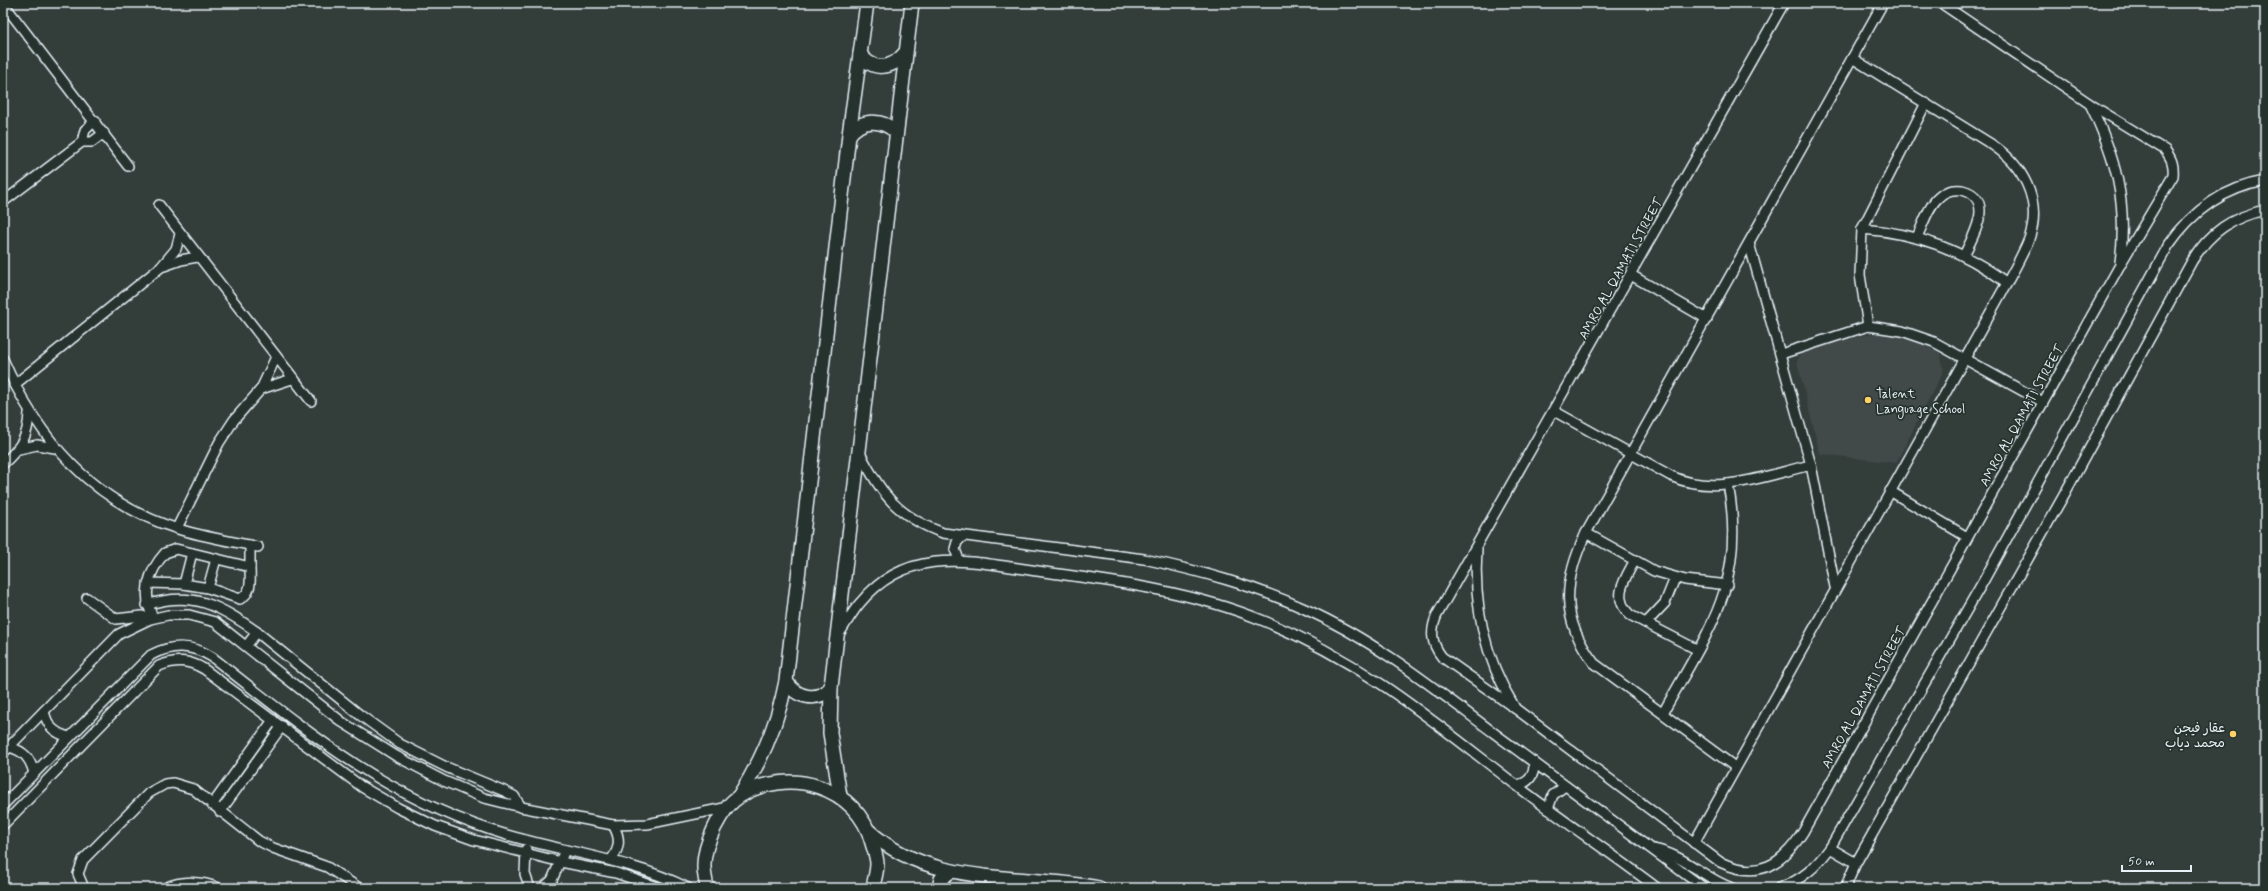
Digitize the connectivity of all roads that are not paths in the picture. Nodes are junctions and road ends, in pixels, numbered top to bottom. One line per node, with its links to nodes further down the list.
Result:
1 (867, 3): 7 (street)
2 (912, 3): 8 (street)
3 (1784, 3): 30 (street, AMRO AL QAMATI STREET)
4 (1883, 3): 9 (street)
5 (1941, 3): 11 (street, AMRO AL QAMATI STREET)
6 (3, 5): 12 (street)
7 (860, 54): 8 (street); 15 (street)
8 (904, 54): 13 (street)
9 (1852, 58): 10 (street); 25 (street)
10 (1926, 103): 22 (street); 31 (street)
11 (2090, 104): 28 (street, AMRO AL QAMATI STREET); 28 (street, AMRO AL QAMATI STREET)
12 (95, 121): 14 (street); 16 (street)
13 (896, 132): 15 (street); 47 (street)
14 (104, 134): 16 (street); 17 (street)
15 (849, 135): 77 (street)
16 (82, 142): 19 (street)
17 (128, 166)
18 (2265, 182): 104 (street)
19 (3, 202)
20 (159, 205): 23 (street)
21 (2265, 210): 110 (street)
22 (1862, 229): 24 (street); 33 (street)
23 (180, 234): 27 (street); 29 (street)
24 (1917, 237): 26 (street); 26 (street)
25 (1749, 243): 32 (street); 34 (street)
26 (1964, 255): 31 (street)
27 (197, 257): 29 (street); 35 (street)
28 (2120, 265): 42 (street, AMRO AL QAMATI STREET)
29 (161, 267): 39 (street)
30 (1631, 275): 32 (street); 43 (street, AMRO AL QAMATI STREET)
31 (2007, 283): 36 (street)
32 (1707, 319): 48 (street)
33 (1868, 326): 34 (street); 36 (street)
34 (1782, 354): 50 (street)
35 (276, 357): 38 (street); 40 (street)
36 (1964, 358): 42 (street); 52 (street)
37 (3, 359): 39 (street)
38 (292, 379): 40 (street); 41 (street)
39 (14, 385): 44 (street)
40 (261, 389): 53 (street)
41 (311, 402)
42 (2043, 402): 56 (street, AMRO AL QAMATI STREET)
43 (1554, 411): 48 (street); 57 (street, AMRO AL QAMATI STREET)
44 (29, 413): 45 (street); 46 (street)
45 (55, 448): 46 (street); 53 (street)
46 (19, 449): 49 (street)
47 (860, 453): 55 (street); 74 (street)
48 (1630, 453): 51 (street); 54 (street)
49 (3, 464)
50 (1811, 465): 51 (street); 67 (street)
51 (1728, 484): 66 (street)
52 (1890, 491): 56 (street); 67 (street)
53 (177, 528): 62 (street)
54 (1586, 533): 61 (street); 81 (street)
55 (962, 536): 60 (street); 86 (street)
56 (1967, 537): 103 (street, AMRO AL QAMATI STREET)
57 (1477, 546): 79 (street, AMRO AL QAMATI STREET); 79 (street, AMRO AL QAMATI STREET)
58 (192, 553): 59 (street); 64 (street); 65 (street)
59 (216, 559): 62 (street); 68 (street)
60 (960, 560): 74 (street); 89 (street)
61 (1635, 560): 63 (street); 72 (street)
62 (250, 567): 68 (street)
63 (1675, 578): 66 (street); 72 (street)
64 (148, 583): 65 (street); 70 (street)
65 (184, 584): 68 (street)
66 (1728, 585): 76 (street)
67 (1835, 587): 87 (street)
68 (208, 588)
69 (87, 598): 71 (street)
70 (147, 605): 71 (street); 73 (street)
71 (151, 618): 75 (street); 80 (street)
72 (1646, 623): 76 (street)
73 (257, 632): 75 (street); 95 (street)
74 (838, 635): 78 (street)
75 (247, 645): 95 (street)
76 (1698, 650): 81 (street)
77 (786, 681): 78 (street); 91 (street)
78 (831, 687): 92 (street)
79 (1516, 709): 103 (street, AMRO AL QAMATI STREET)
80 (44, 711): 84 (street); 85 (street)
81 (1663, 713): 87 (street)
82 (273, 720): 83 (street); 94 (street); 99 (street)
83 (282, 726): 98 (street); 107 (street)
84 (69, 737): 88 (street); 102 (street)
85 (6, 750): 88 (street)
86 (1534, 762): 89 (street); 90 (street)
87 (1735, 767): 103 (street)
88 (34, 773): 93 (street)
89 (1517, 786): 97 (street)
90 (1565, 786): 97 (street); 105 (street)
91 (739, 796): 92 (street); 96 (street)
92 (840, 796): 101 (street)
93 (3, 805)
94 (212, 805): 98 (street); 112 (street)
95 (521, 807): 100 (street)
96 (729, 807): 100 (street); 120 (street)
97 (1548, 808): 124 (street)
98 (220, 812): 115 (street)
99 (3, 825)
100 (613, 825): 108 (street)
101 (869, 831): 111 (street); 121 (street)
102 (528, 841): 106 (street); 107 (street)
103 (1694, 843)
104 (1830, 848): 110 (street); 127 (street)
105 (1650, 849): 125 (street); 126 (street)
106 (565, 850): 108 (street); 109 (street)
107 (525, 854): 109 (street); 116 (street)
108 (611, 860): 119 (street)
109 (561, 862): 117 (street); 118 (street)
110 (1856, 863): 128 (street)
111 (950, 870): 122 (street); 123 (street)
112 (84, 888)
113 (165, 888): 114 (street)
114 (219, 888)
115 (359, 888)
116 (530, 888)
117 (543, 888)
118 (659, 888)
119 (688, 888)
120 (707, 888)
121 (873, 888)
122 (939, 888)
123 (1099, 888)
124 (1658, 888)
125 (1704, 888)
126 (1732, 888)
127 (1779, 888)
128 (1845, 888)

